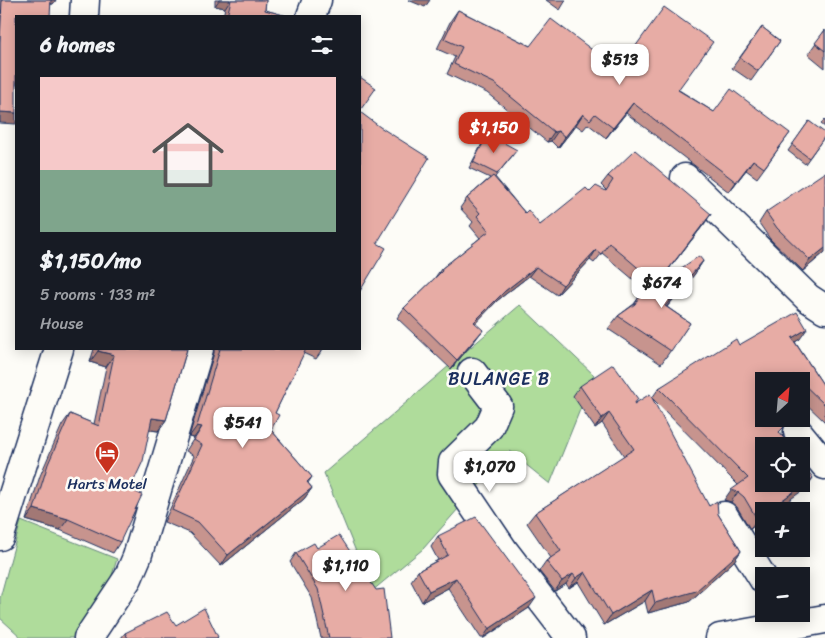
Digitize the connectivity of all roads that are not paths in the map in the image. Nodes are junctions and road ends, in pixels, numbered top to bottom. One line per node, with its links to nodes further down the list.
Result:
1 (85, 0): 3 (street)
2 (317, 0): 4 (street)
3 (84, 15)
4 (311, 15)
5 (685, 178): 6 (street)
6 (825, 309)
7 (59, 350): 13 (street)
8 (199, 350): 18 (street)
9 (472, 372): 19 (street)
10 (798, 432): 11 (street)
11 (825, 465)
12 (724, 516): 14 (street)
13 (0, 536)
14 (756, 567)
15 (810, 619): 16 (street)
16 (825, 619)
17 (781, 622): 20 (street)
18 (88, 638)
19 (571, 638)
20 (720, 638)

